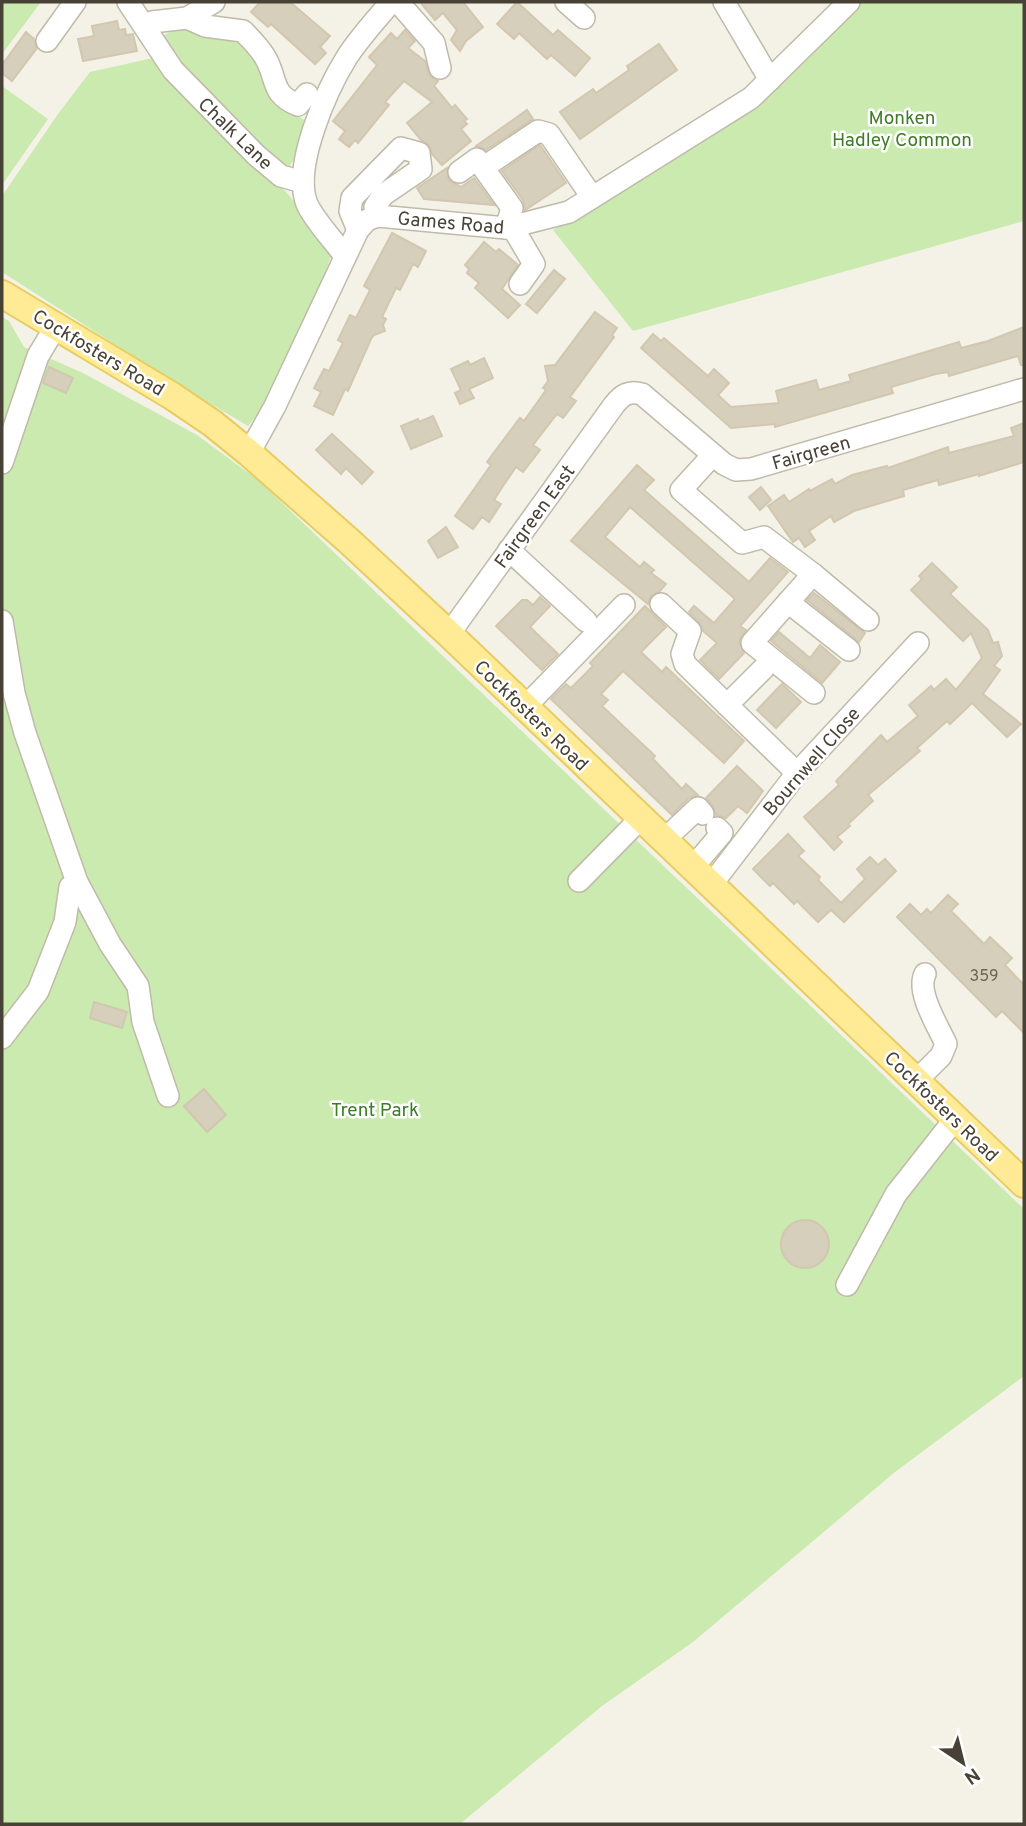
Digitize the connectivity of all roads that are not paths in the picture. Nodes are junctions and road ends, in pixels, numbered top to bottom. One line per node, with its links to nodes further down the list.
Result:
1 (75, 2): 10 (street)
2 (128, 2): 9 (street, Chalk Lane)
3 (214, 2): 8 (street)
4 (391, 2): 16 (street)
5 (398, 2): 11 (street)
6 (724, 2): 12 (street)
7 (849, 2): 12 (street, Games Road)
8 (187, 18): 9 (street); 13 (street)
9 (145, 27): 16 (street, Chalk Lane)
10 (47, 41)
11 (440, 68)
12 (770, 80): 17 (street, Games Road)
13 (307, 94)
14 (493, 160): 17 (street)
15 (459, 172): 19 (street)
16 (303, 182): 21 (street)
17 (592, 197): 19 (street, Games Road)
18 (378, 216): 19 (street, Games Road); 20 (street, Games Road); 20 (street)
19 (510, 228): 22 (street)
20 (358, 230): 21 (street, Games Road)
21 (345, 256): 27 (street, Games Road)
22 (520, 284)
23 (2, 294): 24 (main road, Cockfosters Road)
24 (56, 326): 27 (main road, Cockfosters Road); 29 (street)
25 (1024, 389): 28 (street, Fairgreen)
26 (620, 397): 28 (street, Fairgreen); 30 (street, Fairgreen East)
27 (249, 453): 38 (main road, Cockfosters Road)
28 (713, 455): 31 (street)
29 (2, 463)
30 (509, 550): 37 (street); 38 (street, Fairgreen East)
31 (813, 574): 32 (street); 35 (street)
32 (788, 603): 40 (street); 42 (street)
33 (661, 604): 43 (street)
34 (624, 605): 44 (street)
35 (868, 620)
36 (2, 621): 50 (street)
37 (586, 621)
38 (449, 634): 44 (main road, Cockfosters Road)
39 (918, 643): 45 (street, Bournwell Close)
40 (849, 650)
41 (764, 668): 43 (street)
42 (814, 693)
43 (727, 705): 45 (street)
44 (525, 707): 46 (main road, Cockfosters Road)
45 (797, 773): 48 (street, Bournwell Close)
46 (641, 818): 47 (main road, Cockfosters Road); 49 (street)
47 (664, 841): 48 (main road, Cockfosters Road); 48 (street)
48 (702, 876): 53 (main road, Cockfosters Road)
49 (579, 881)
50 (76, 882): 52 (street); 54 (street)
51 (925, 974): 53 (street)
52 (2, 1038)
53 (916, 1081): 55 (main road, Cockfosters Road)
54 (168, 1096)
55 (955, 1118): 56 (main road, Cockfosters Road); 57 (street)
56 (1024, 1184)
57 (847, 1284)

